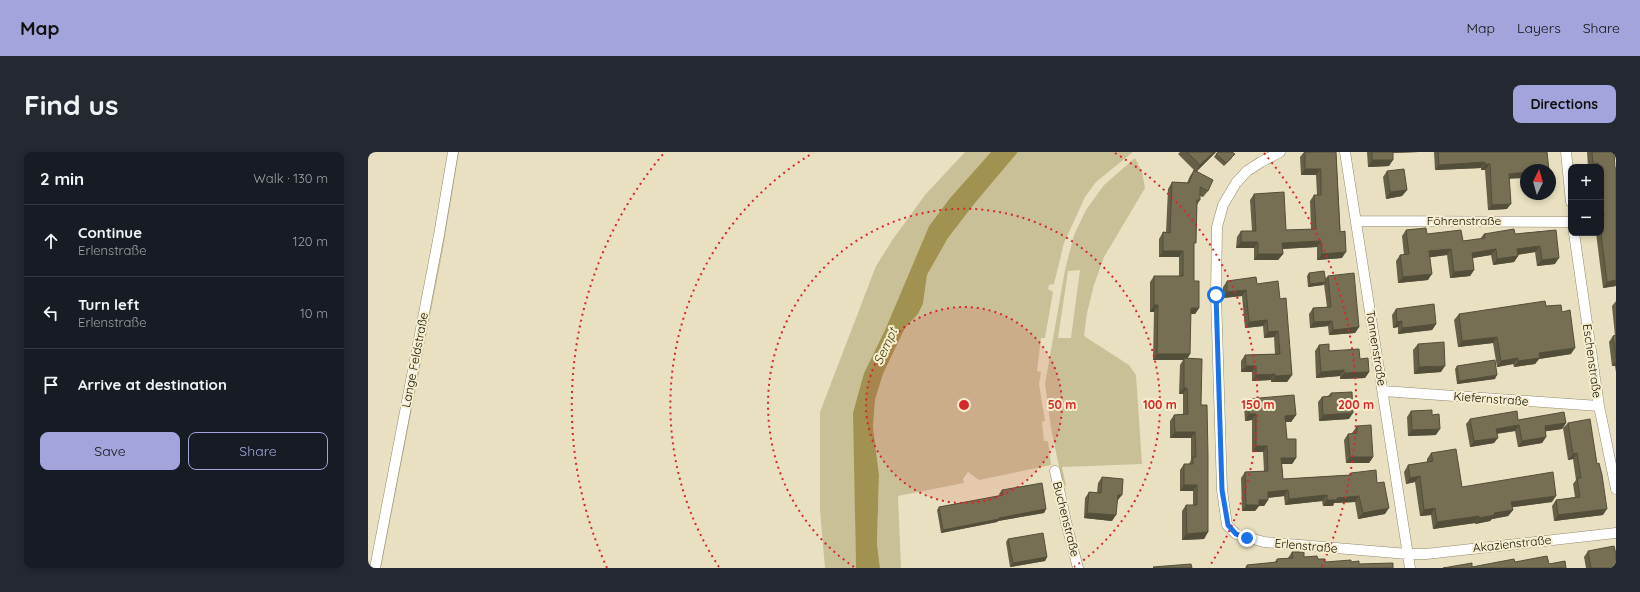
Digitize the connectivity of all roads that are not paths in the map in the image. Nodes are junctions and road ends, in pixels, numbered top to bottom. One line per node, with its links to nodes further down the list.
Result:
1 (453, 152): 15 (street, Lange Feldstraße)
2 (1280, 152): 14 (street, Erlenstraße)
3 (1345, 152): 6 (street, Tannenstraße)
4 (1566, 152): 5 (street)
5 (1571, 200)
6 (1357, 220): 7 (street, Föhrenstraße); 9 (street, Tannenstraße)
7 (1568, 222)
8 (1574, 236): 10 (street, Eschenstraße)
9 (1383, 391): 10 (street, Kiefernstraße); 14 (street, Tannenstraße)
10 (1599, 406): 12 (street, Eschenstraße)
11 (1055, 471): 16 (street, Buchenstraße)
12 (1616, 489)
13 (1616, 533): 14 (street, Akazienstraße)
14 (1408, 554): 17 (street, Tannenstraße)
15 (375, 568)
16 (1078, 568)
17 (1410, 568)

